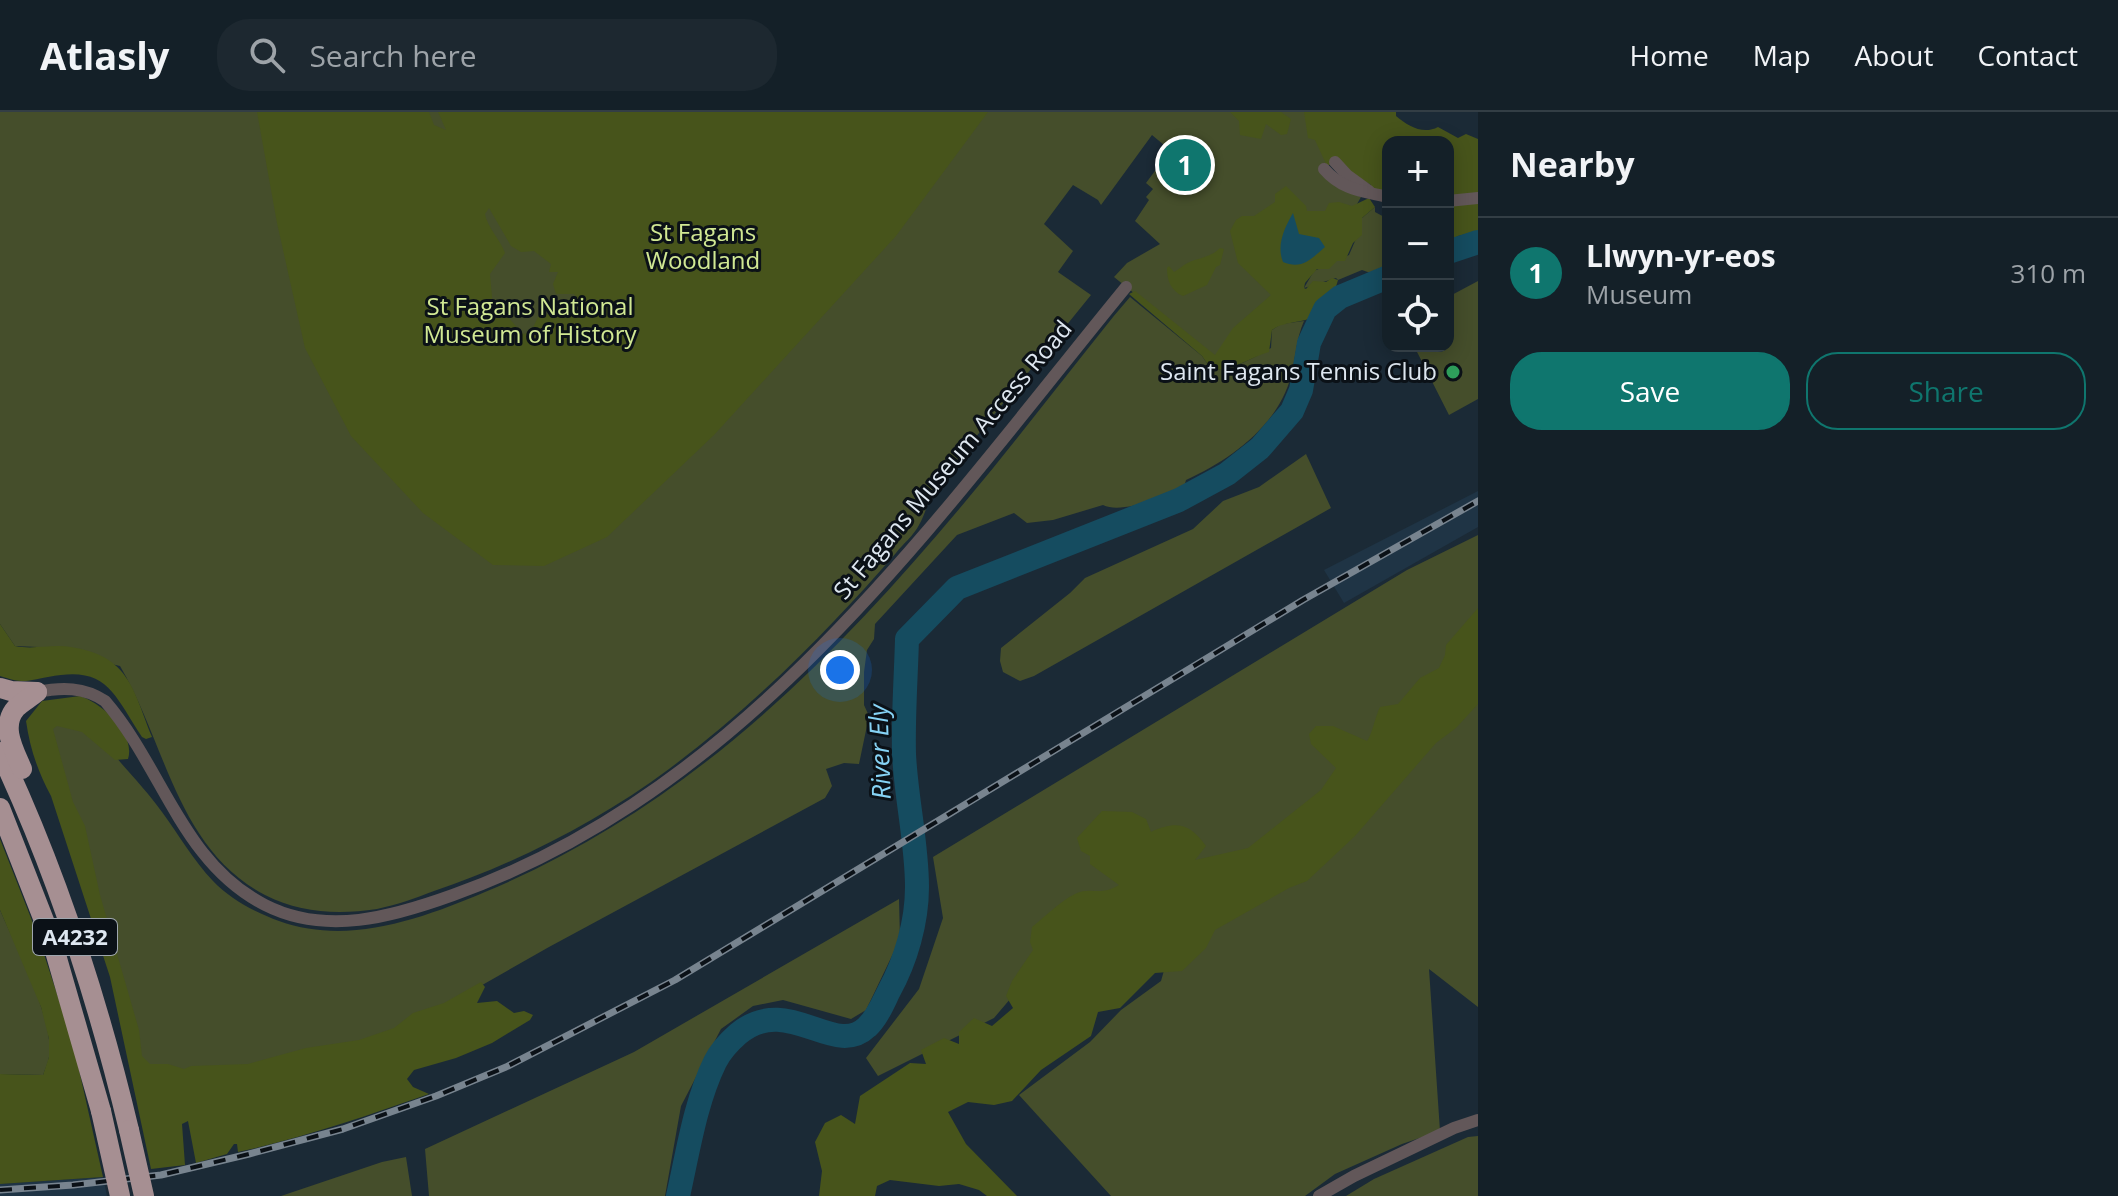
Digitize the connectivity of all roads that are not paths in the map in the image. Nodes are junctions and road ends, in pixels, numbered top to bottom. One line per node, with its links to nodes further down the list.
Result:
1 (1330, 165): 2 (street)
2 (1382, 196)
3 (1478, 198): 4 (street)
4 (1454, 200)
5 (1126, 287): 7 (street, St Fagans Museum Access Road)
6 (0, 688): 7 (highway)
7 (37, 692): 10 (highway)
8 (0, 752): 10 (highway, A4232)
9 (0, 808): 12 (highway, A4232, bridge)
10 (108, 1046): 13 (highway, A4232, bridge)
11 (1478, 1120): 14 (street)
12 (120, 1196)
13 (144, 1196)
14 (1319, 1196)

